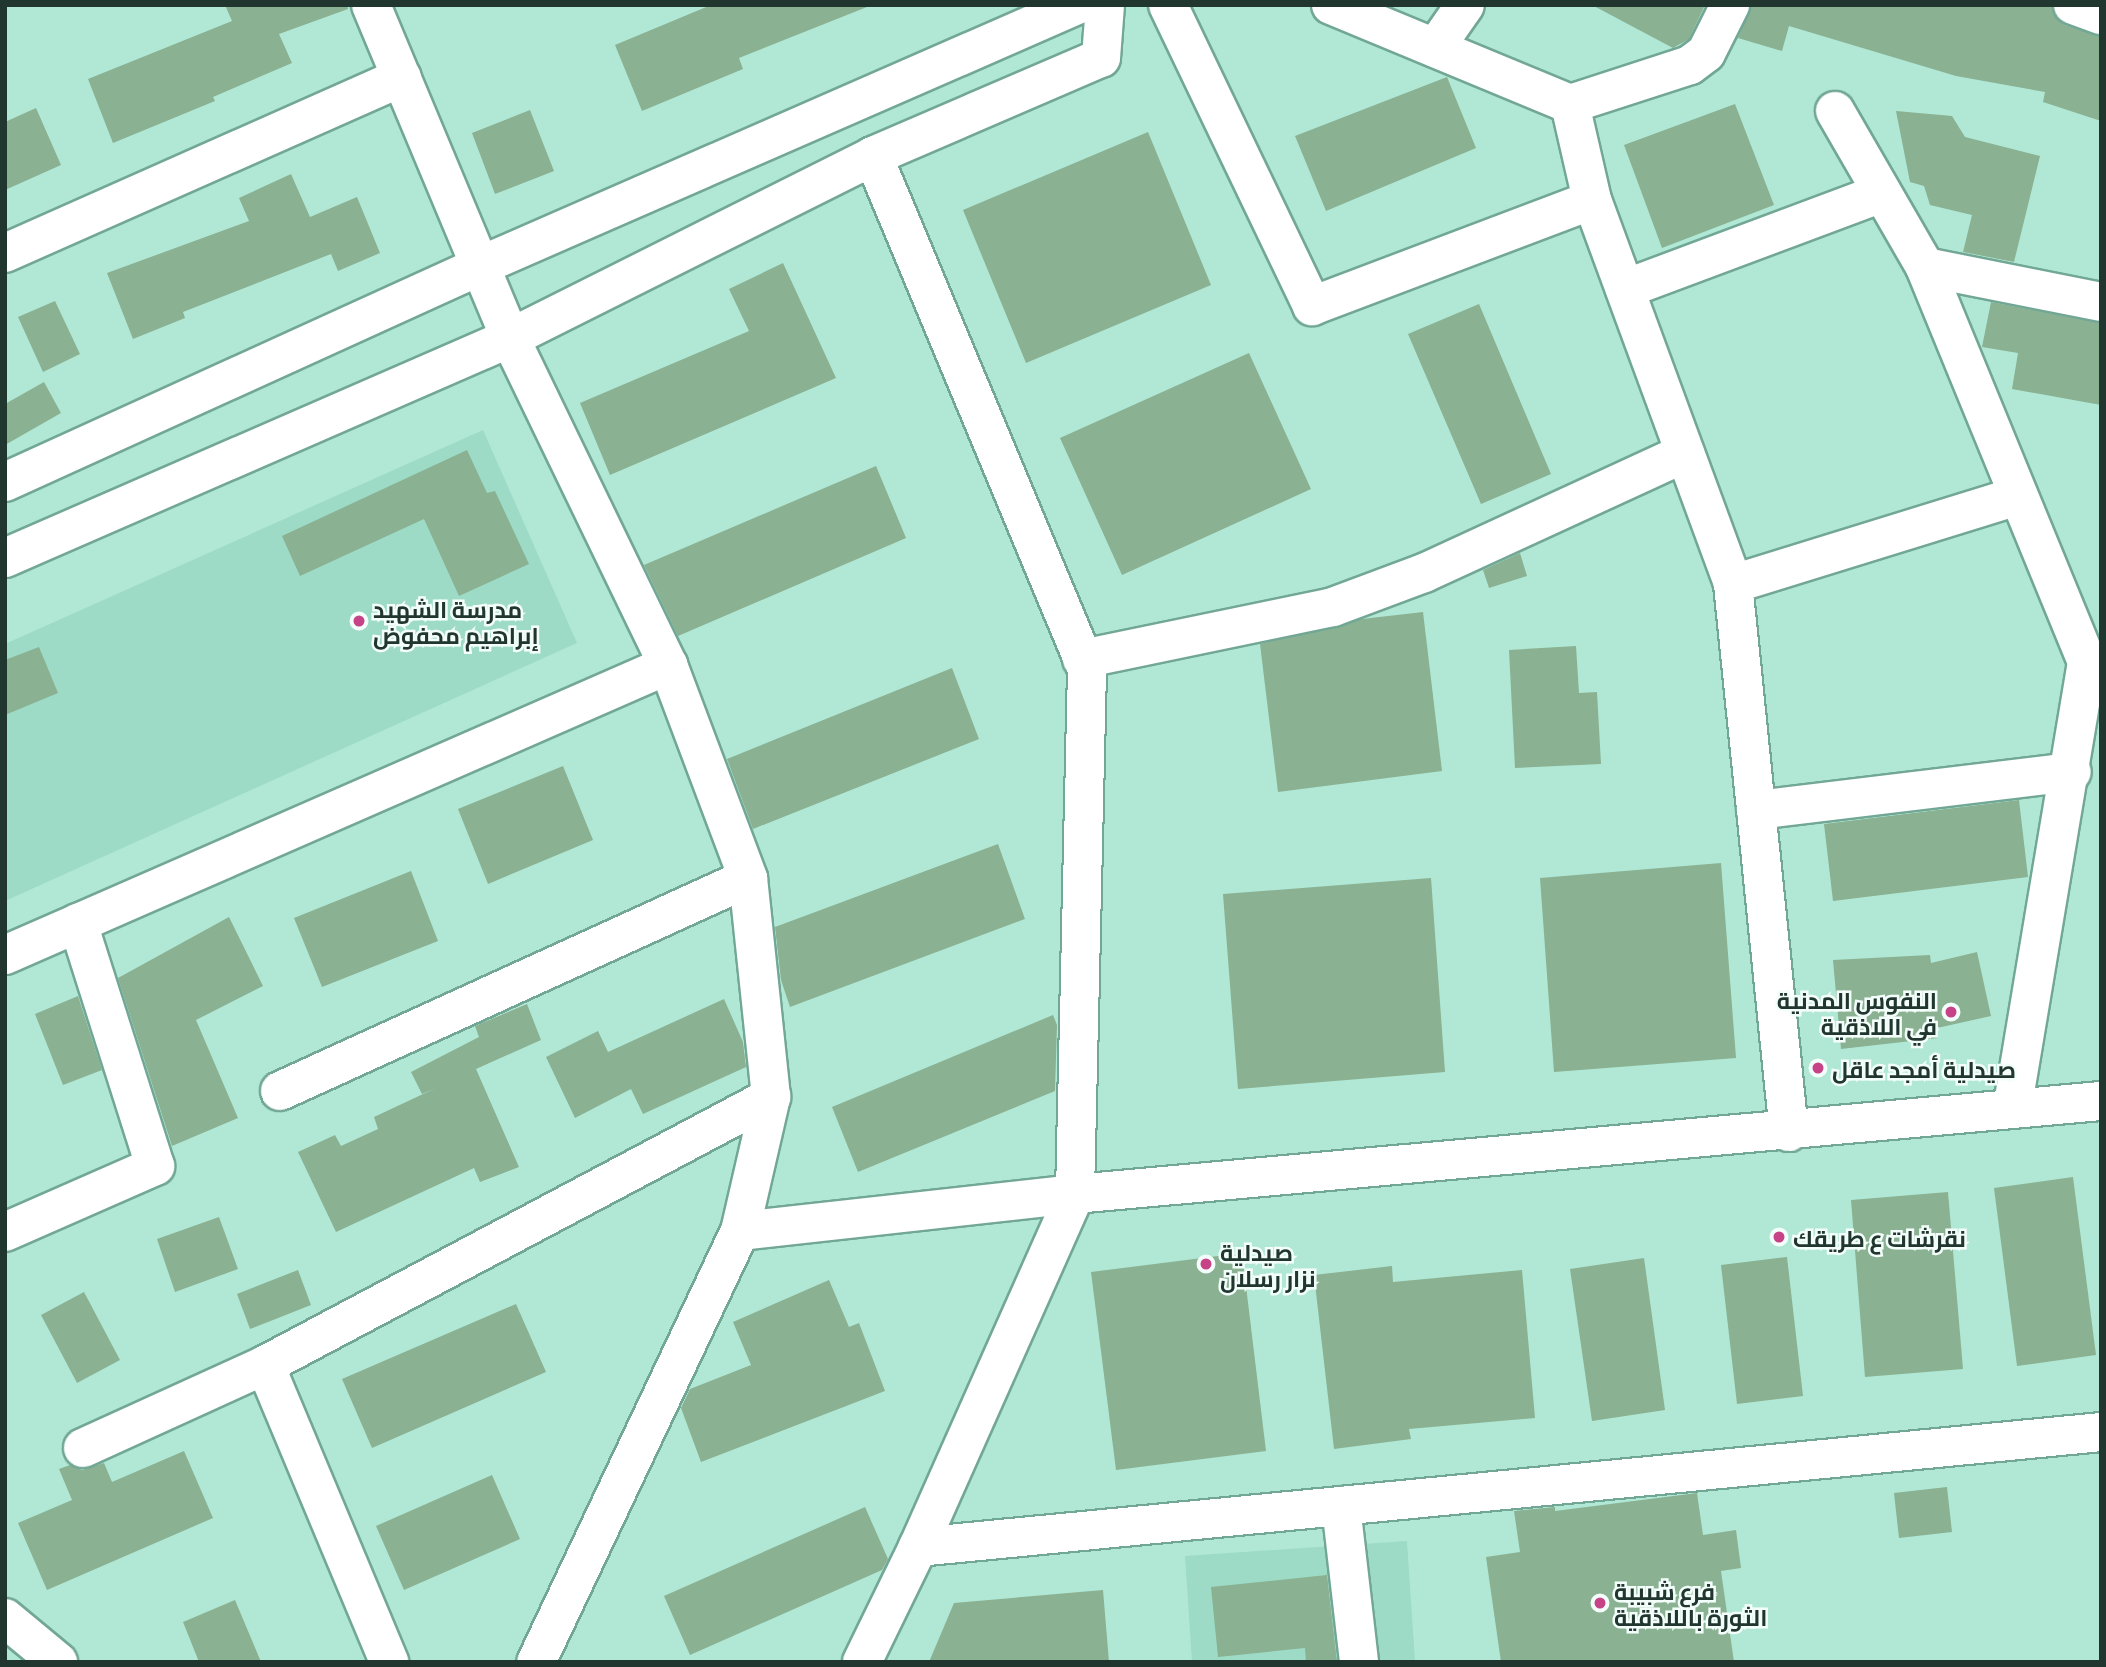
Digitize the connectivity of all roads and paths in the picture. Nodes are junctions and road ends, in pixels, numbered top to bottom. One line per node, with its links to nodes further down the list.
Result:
1 (371, 5): 11 (street)
2 (1077, 5): 18 (street)
3 (1105, 5): 14 (street)
4 (1168, 5): 16 (street)
5 (1331, 5): 10 (street)
6 (1465, 5): 10 (street)
7 (1731, 5): 12 (street)
8 (2073, 5): 9 (street)
9 (2101, 15)
10 (1436, 48): 12 (street)
11 (402, 77): 17 (street); 18 (street)
12 (1570, 104): 16 (street)
13 (1835, 111): 15 (street)
14 (873, 156): 22 (street); 28 (street)
15 (1882, 193): 19 (street); 20 (street)
16 (1592, 200): 20 (street)
17 (5, 253)
18 (482, 265): 22 (street); 24 (street)
19 (1924, 267): 21 (street); 25 (street)
20 (1625, 289): 23 (street)
21 (2101, 302)
22 (510, 338): 26 (street); 29 (street)
23 (1685, 453): 27 (street); 28 (street)
24 (5, 482)
25 (2017, 496): 27 (street); 30 (street)
26 (5, 558)
27 (1733, 584): 31 (street)
28 (1082, 659): 40 (street)
29 (668, 665): 32 (street); 33 (street)
30 (2072, 772): 31 (street); 38 (street)
31 (1756, 810): 39 (street)
32 (748, 878): 35 (street); 36 (street)
33 (78, 923): 34 (street); 42 (street)
34 (5, 955)
35 (280, 1091)
36 (771, 1097): 41 (street); 43 (street)
37 (2101, 1101): 38 (street)
38 (2013, 1106): 39 (street)
39 (1789, 1132): 40 (street)
40 (1075, 1194): 41 (street); 47 (street)
41 (740, 1231): 51 (street)
42 (5, 1232)
43 (265, 1365): 45 (street); 50 (street)
44 (2101, 1432): 46 (street)
45 (83, 1448)
46 (1341, 1506): 47 (street); 53 (street)
47 (918, 1547): 52 (street)
48 (5, 1618): 49 (street)
49 (58, 1662)
50 (389, 1662)
51 (536, 1662)
52 (862, 1662)
53 (1359, 1662)

